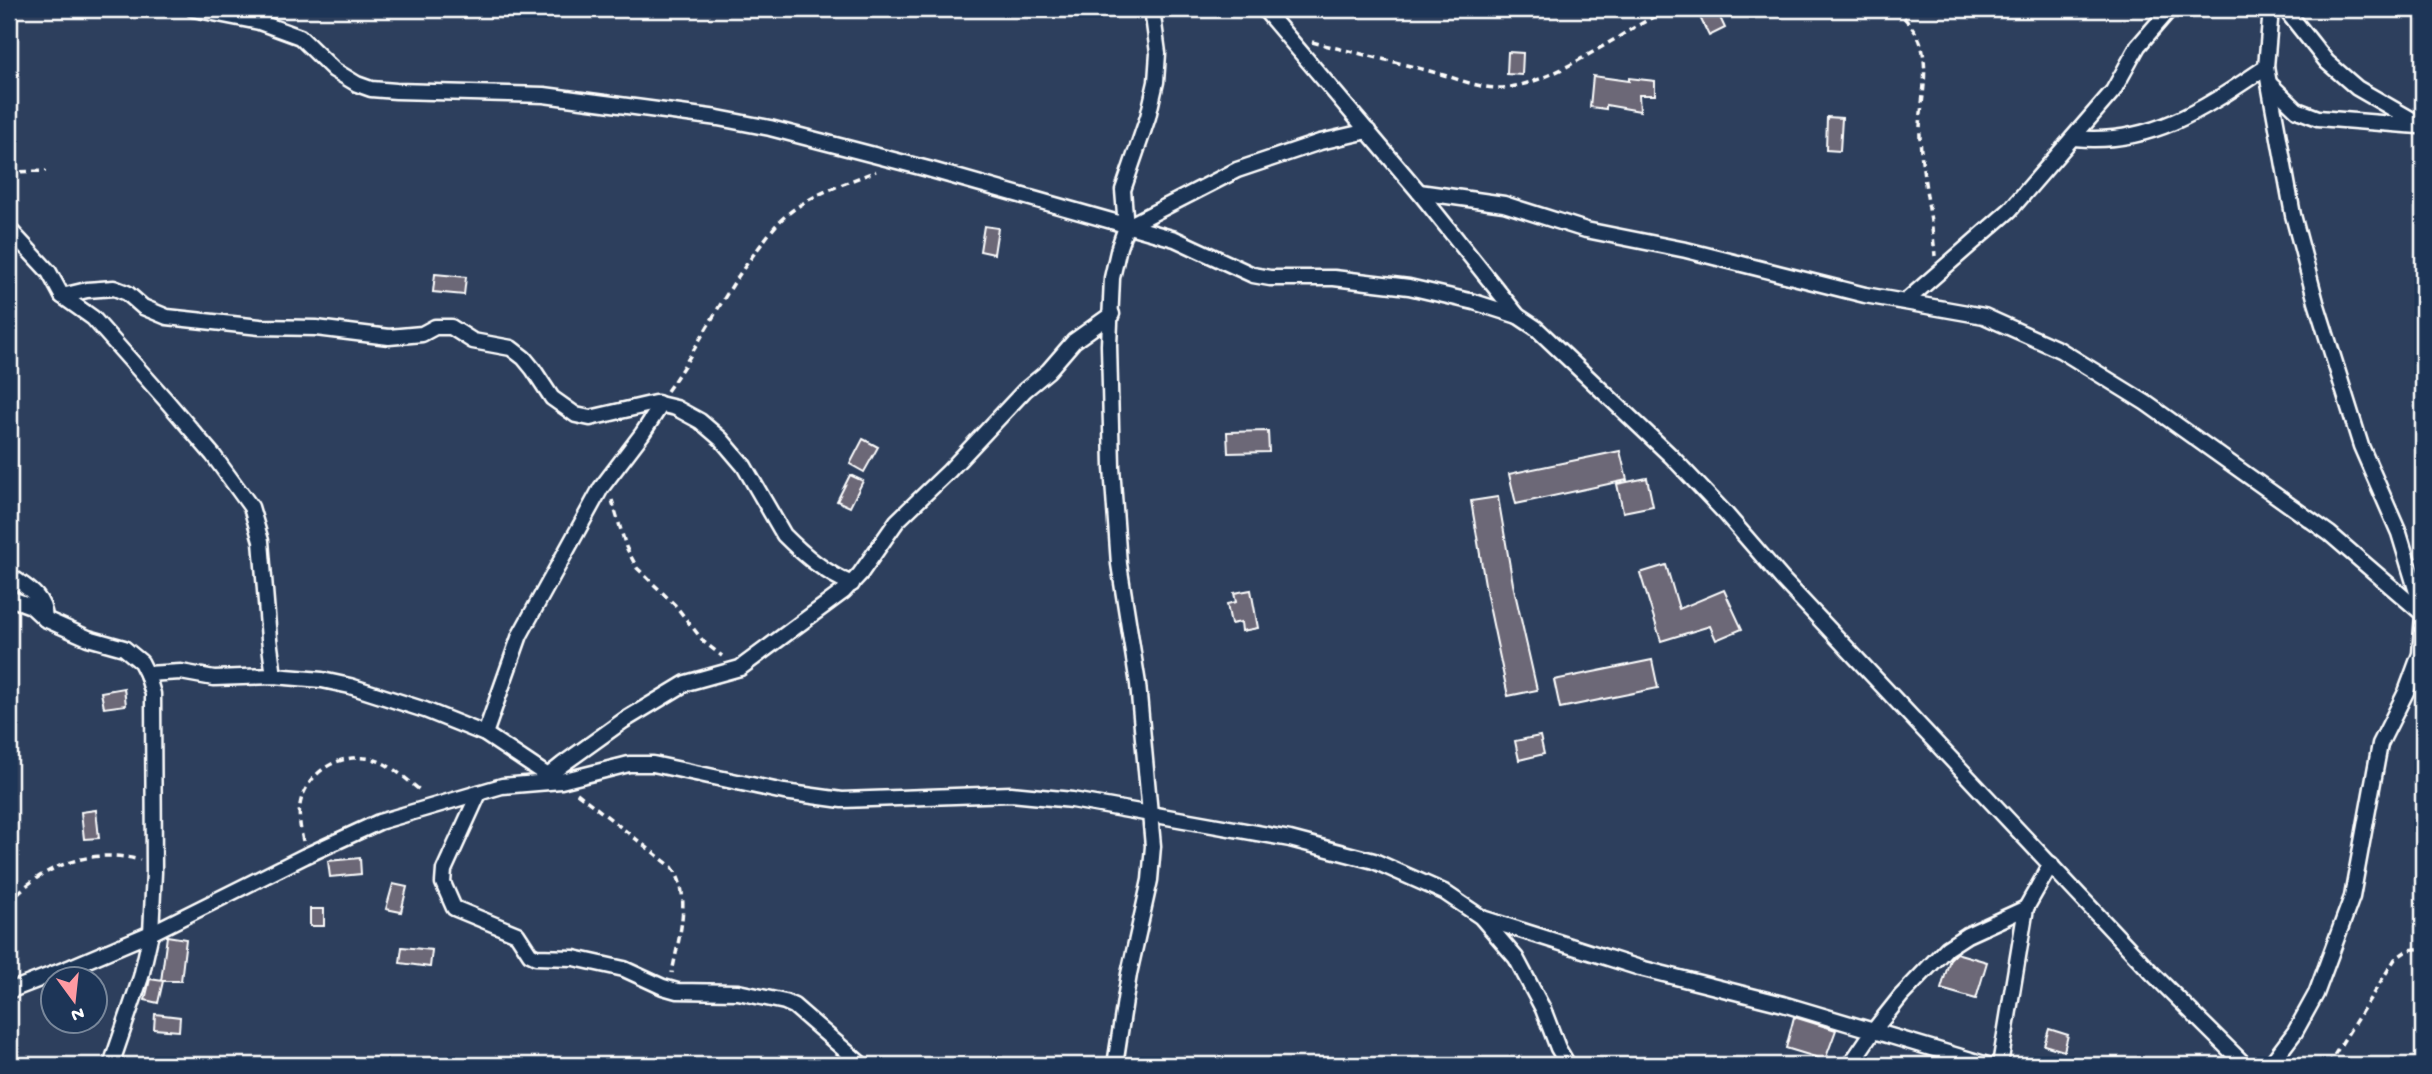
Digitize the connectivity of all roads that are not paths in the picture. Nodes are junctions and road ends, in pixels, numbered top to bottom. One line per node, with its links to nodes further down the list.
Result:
1 (193, 9): 13 (street)
2 (1153, 9): 13 (street)
3 (1264, 9): 10 (street)
4 (2170, 9): 11 (street)
5 (2271, 9): 7 (street)
6 (2285, 9): 9 (street)
7 (2266, 67): 8 (street); 11 (street)
8 (2269, 83): 9 (street); 23 (street)
9 (2423, 126)
10 (1368, 131): 12 (street); 13 (street)
11 (2074, 138): 16 (street)
12 (1419, 192): 16 (street); 18 (street)
13 (1126, 227): 17 (street); 18 (street)
14 (9, 229): 15 (street)
15 (62, 296): 19 (street); 26 (street)
16 (1906, 301): 23 (street)
17 (1112, 314): 21 (street); 30 (street)
18 (1518, 316): 31 (street)
19 (658, 403): 21 (street); 27 (street)
20 (9, 575): 24 (street)
21 (852, 584): 28 (street)
22 (9, 598): 24 (street)
23 (2423, 614): 45 (street)
24 (45, 619): 25 (street)
25 (147, 674): 26 (street); 34 (street)
26 (274, 676): 27 (street)
27 (485, 734): 28 (street)
28 (551, 780): 29 (street); 30 (street)
29 (479, 793): 34 (street); 38 (street)
30 (1150, 815): 33 (street); 39 (street)
31 (2051, 864): 32 (street); 44 (street)
32 (2026, 908): 36 (street); 43 (street)
33 (1481, 917): 36 (street); 40 (street)
34 (150, 933): 35 (street); 37 (street)
35 (9, 991)
36 (1874, 1030): 41 (street); 42 (street)
37 (111, 1065)
38 (862, 1065)
39 (1115, 1065)
40 (1568, 1065)
41 (1850, 1065)
42 (1988, 1065)
43 (2000, 1065)
44 (2245, 1065)
45 (2270, 1065)

